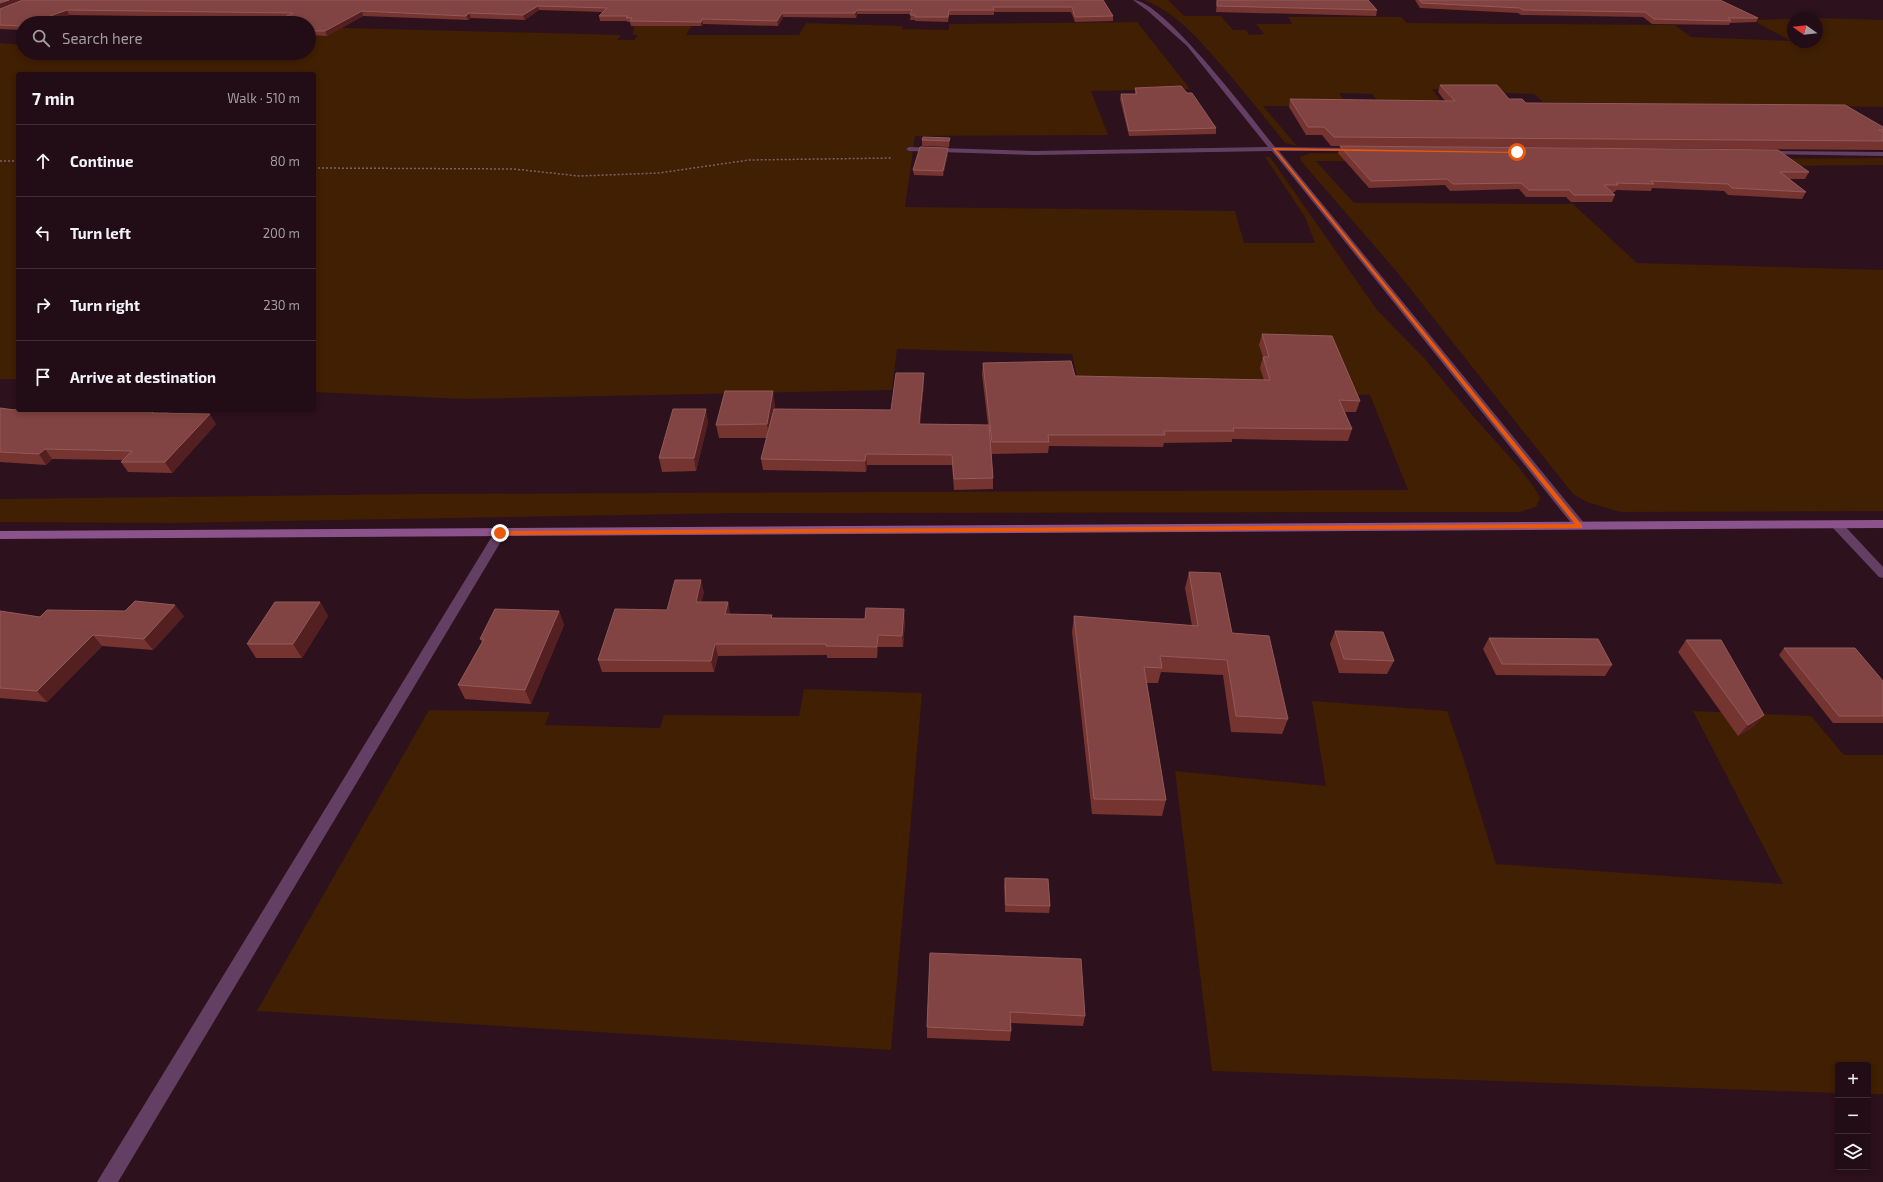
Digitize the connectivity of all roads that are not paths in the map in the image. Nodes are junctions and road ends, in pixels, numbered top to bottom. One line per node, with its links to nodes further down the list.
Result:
1 (1135, 0): 2 (street)
2 (1273, 149): 3 (street); 4 (street); 9 (street)
3 (1360, 149)
4 (909, 150)
5 (1756, 153): 6 (street)
6 (1883, 154)
7 (1883, 524): 8 (street)
8 (1837, 525): 9 (street); 12 (street)
9 (1580, 526): 10 (street)
10 (500, 533): 11 (street); 13 (street)
11 (0, 535)
12 (1883, 574)
13 (107, 1182)

